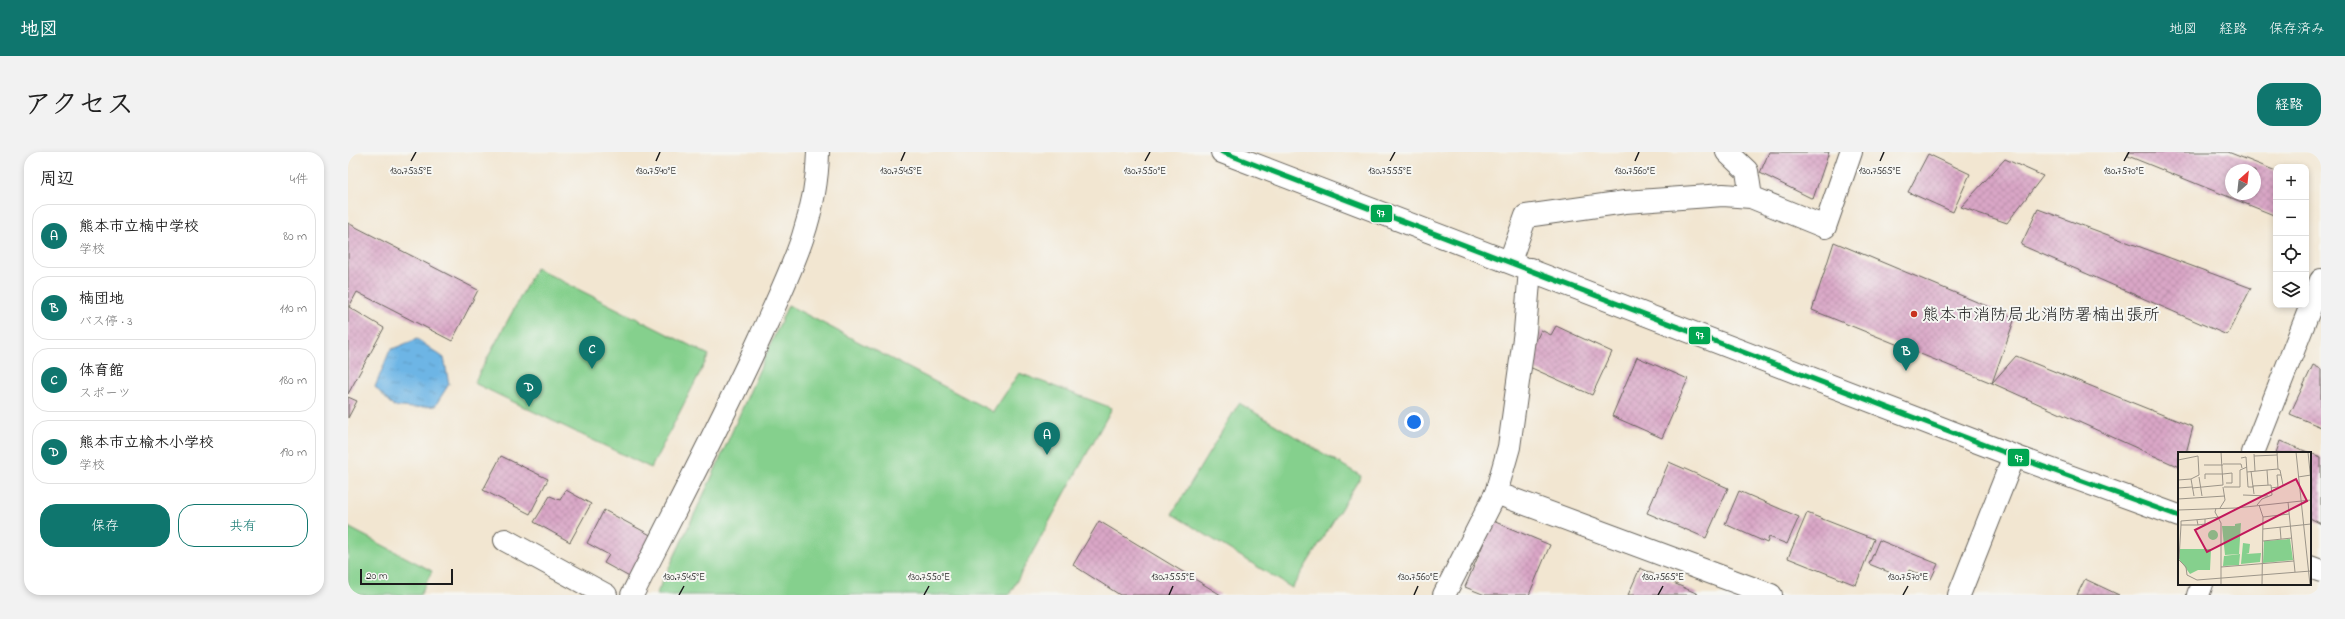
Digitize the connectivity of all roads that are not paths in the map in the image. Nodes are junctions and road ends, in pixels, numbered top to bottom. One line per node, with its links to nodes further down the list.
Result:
1 (818, 152): 18 (street)
2 (1222, 152): 6 (street)
3 (1727, 152): 5 (street)
4 (1851, 152): 5 (street)
5 (1751, 197): 6 (street)
6 (1510, 262): 7 (street)
7 (1530, 269): 10 (street); 11 (street)
8 (2321, 280): 9 (street)
9 (2253, 452)
10 (2014, 456): 12 (street); 21 (street)
11 (1496, 493): 19 (street); 20 (street)
12 (2178, 516)
13 (505, 540): 17 (street)
14 (2311, 567): 15 (street)
15 (2321, 571)
16 (2202, 585): 22 (street)
17 (606, 595)
18 (632, 595)
19 (1444, 595)
20 (1771, 595)
21 (1959, 595)
22 (2198, 595)

